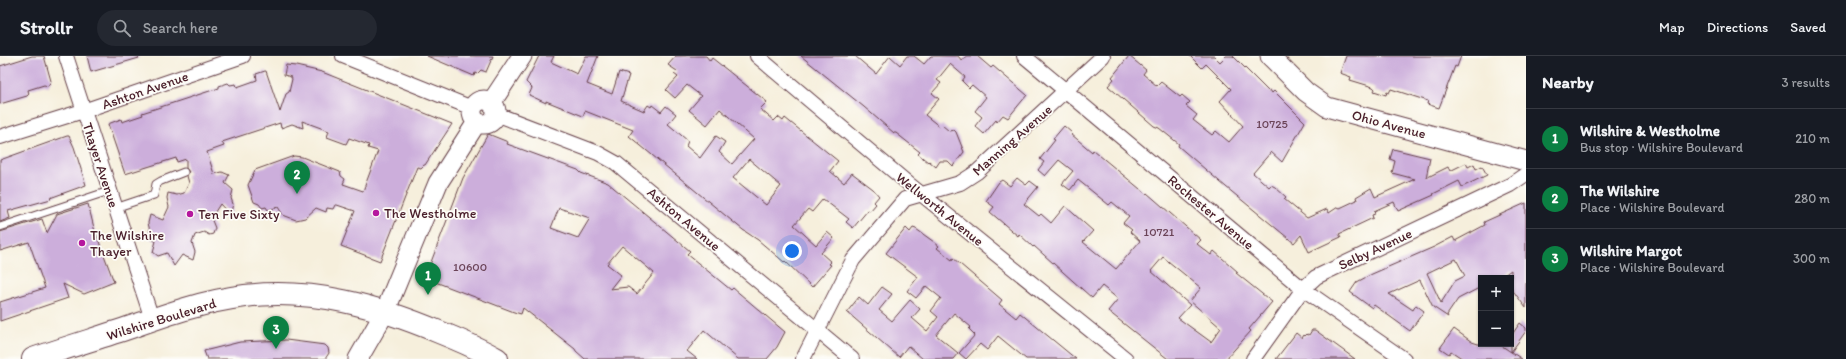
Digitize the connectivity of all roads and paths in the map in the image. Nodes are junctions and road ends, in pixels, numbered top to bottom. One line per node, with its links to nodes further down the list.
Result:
1 (66, 56): 11 (street, Thayer Avenue)
2 (243, 56): 11 (street, Ashton Avenue)
3 (343, 56): 12 (street)
4 (522, 56): 10 (street)
5 (757, 56): 18 (street, Wellworth Avenue)
6 (1024, 56): 9 (street, Rochester Avenue)
7 (1104, 56): 9 (street, Manning Avenue)
8 (1270, 56): 14 (street, Ohio Avenue)
9 (1067, 91): 18 (street, Manning Avenue); 21 (street, Rochester Avenue)
10 (493, 108): 12 (street); 24 (street, Ashton Avenue)
11 (83, 111): 13 (street, Ashton Avenue); 17 (street, Thayer Avenue)
12 (475, 115): 22 (street)
13 (0, 137)
14 (1526, 161)
15 (184, 172): 19 (lane)
16 (1526, 174): 21 (street, Selby Avenue)
17 (109, 190): 19 (street, Thayer Avenue); 20 (lane)
18 (921, 194): 24 (street, Manning Avenue); 30 (street, Wellworth Avenue)
19 (115, 208): 23 (street, Thayer Avenue)
20 (0, 227)
21 (1304, 289): 31 (street, Selby Avenue); 32 (street, Rochester Avenue)
22 (385, 312): 23 (main road, Wilshire Boulevard); 26 (street); 27 (main road, Wilshire Boulevard)
23 (152, 320): 25 (main road, Wilshire Boulevard)
24 (818, 330): 28 (street, Manning Avenue); 29 (street, Ashton Avenue)
25 (33, 359)
26 (358, 359)
27 (497, 359)
28 (803, 359)
29 (852, 359)
30 (1126, 359)
31 (1253, 359)
32 (1404, 359)

